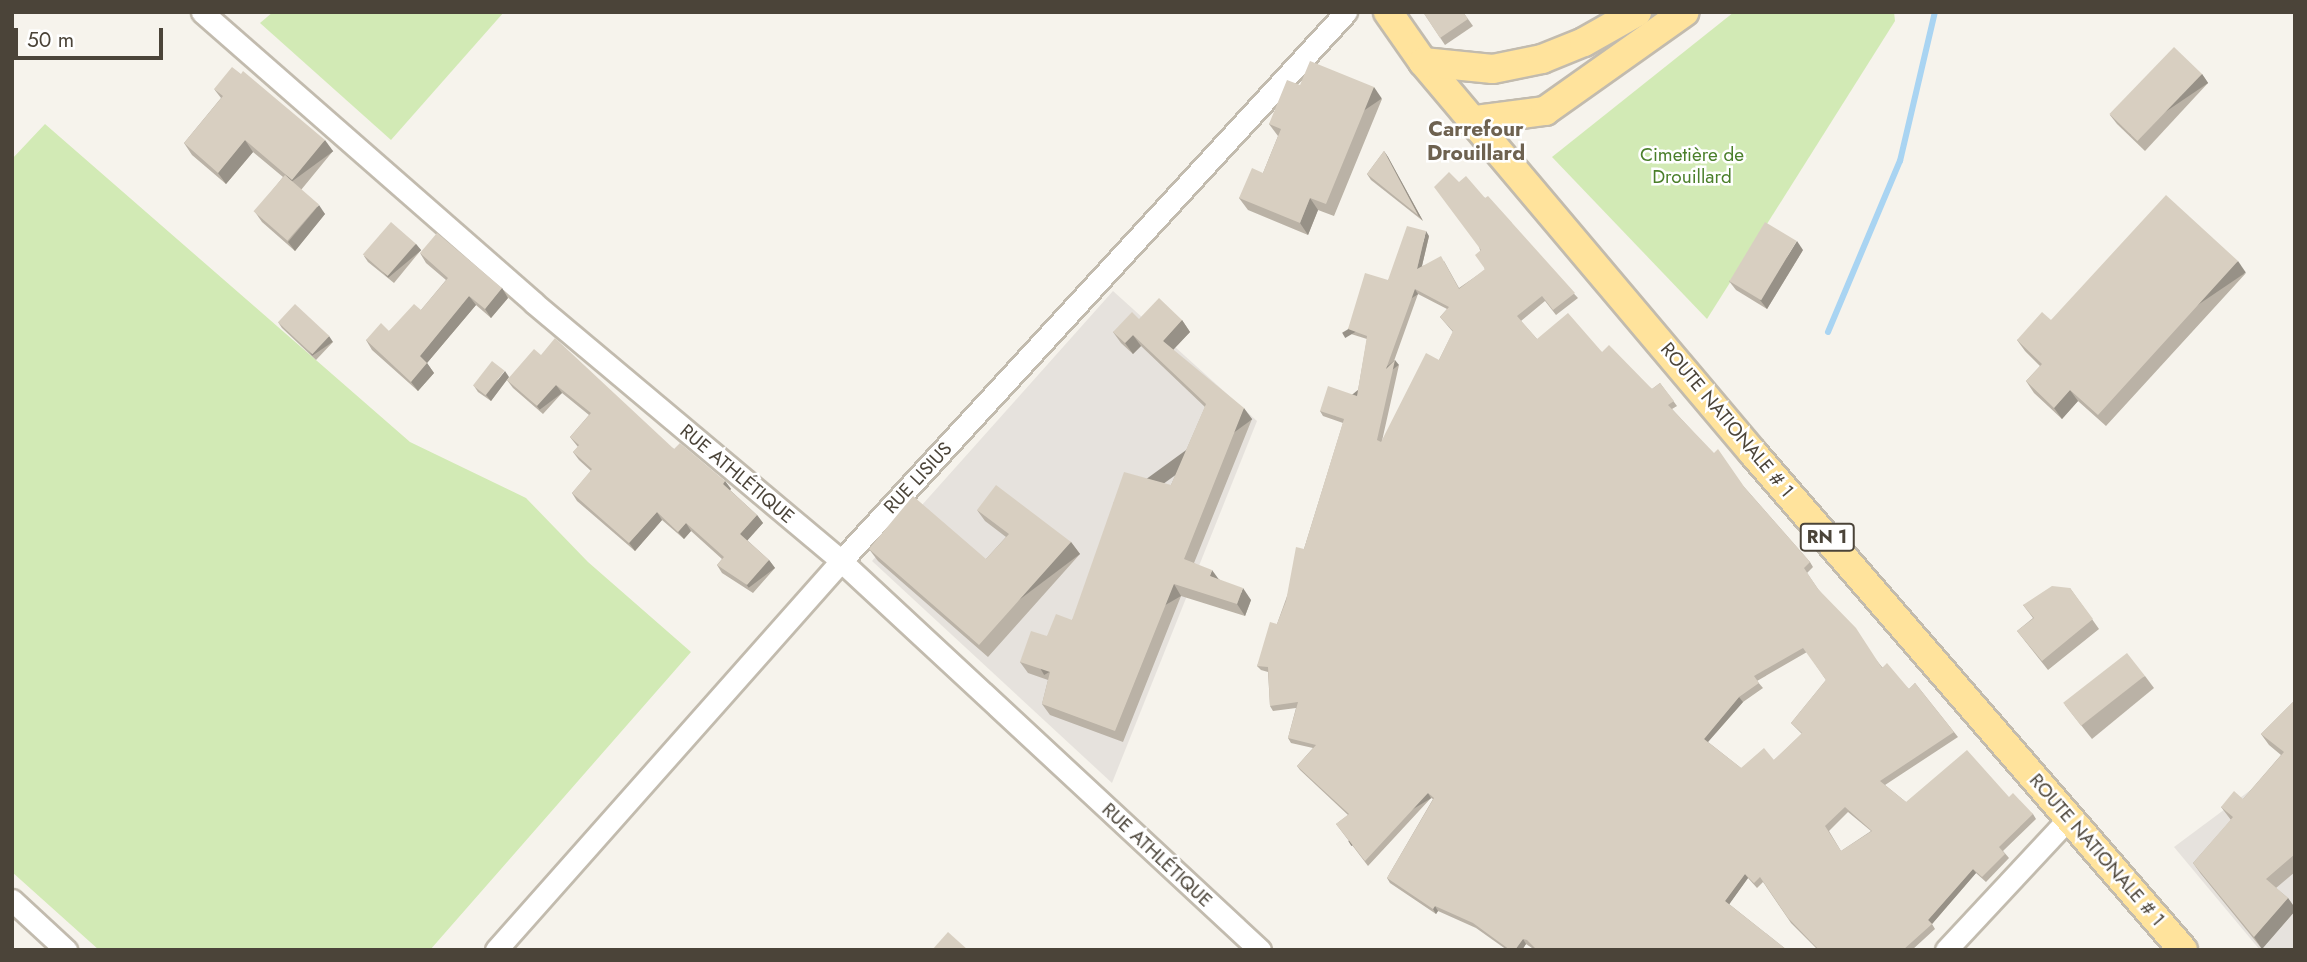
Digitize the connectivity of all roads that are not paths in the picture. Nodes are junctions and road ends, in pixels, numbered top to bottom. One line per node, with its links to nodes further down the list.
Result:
1 (202, 12): 8 (street, RUE ATHLÉTIQUE)
2 (1346, 12): 8 (street, RUE LISIUS)
3 (1388, 12): 6 (main road, ROUTE NATIONALE # 1 / RN 1)
4 (1637, 12): 6 (main road)
5 (1685, 12): 7 (main road)
6 (1423, 62): 7 (main road, ROUTE NATIONALE # 1 / RN 1)
7 (1476, 120): 9 (main road, ROUTE NATIONALE # 1 / RN 1)
8 (841, 561): 12 (street, RUE LISIUS); 13 (street, RUE ATHLÉTIQUE)
9 (2069, 818): 14 (street); 15 (main road, ROUTE NATIONALE # 1 / RN 1)
10 (12, 900): 11 (street)
11 (66, 950)
12 (496, 950)
13 (1260, 950)
14 (1946, 950)
15 (2183, 950)

